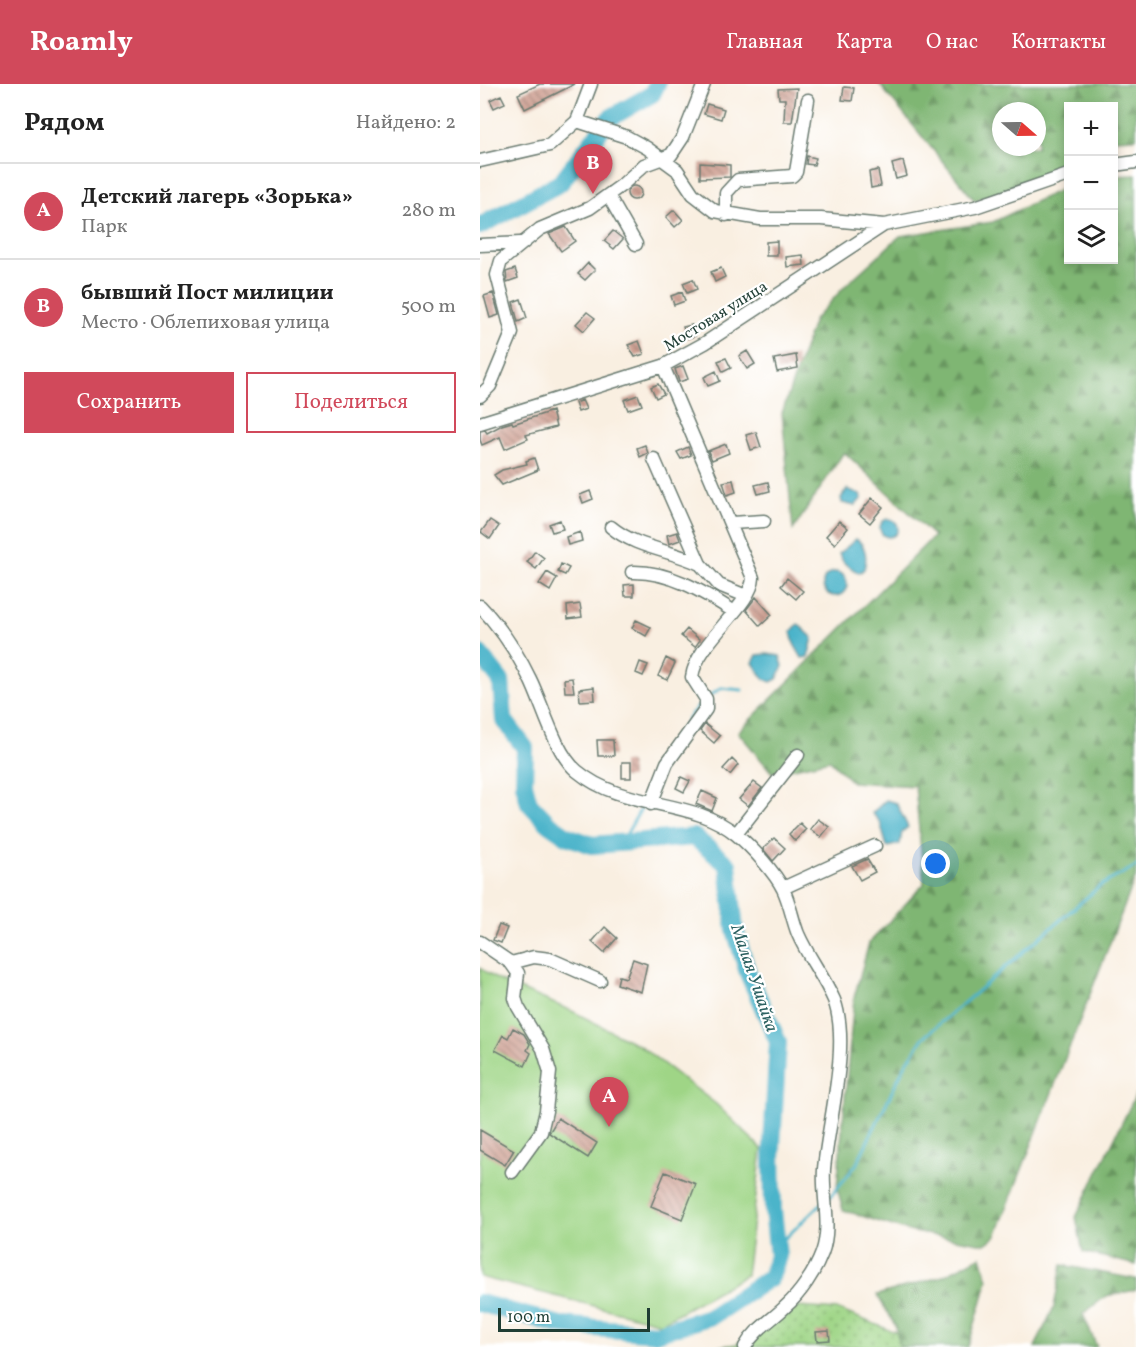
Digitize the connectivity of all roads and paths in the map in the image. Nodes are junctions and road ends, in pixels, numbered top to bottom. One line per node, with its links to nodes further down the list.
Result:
1 (591, 84): 4 (street)
2 (704, 84): 5 (street)
3 (808, 100): 11 (street)
4 (580, 122): 5 (street); 6 (street)
5 (660, 158): 10 (street); 11 (street)
6 (480, 161)
7 (1136, 162): 8 (street)
8 (1118, 164)
9 (1064, 176): 12 (street)
10 (608, 195): 13 (street); 14 (street)
11 (726, 215): 12 (street)
12 (884, 225): 16 (street, Мостовая улица)
13 (520, 243): 15 (street); 17 (street)
14 (636, 244)
15 (480, 245)
16 (663, 366): 18 (street, Мостовая улица); 21 (street)
17 (480, 396)
18 (480, 423)
19 (654, 459): 23 (street)
20 (764, 521): 21 (street)
21 (730, 523): 25 (street)
22 (611, 527): 23 (street)
23 (700, 564): 25 (street)
24 (632, 573): 27 (street)
25 (746, 596): 27 (street)
26 (480, 606): 29 (street)
27 (733, 611): 29 (street)
28 (798, 755): 30 (street)
29 (651, 804): 30 (street)
30 (736, 834): 32 (street)
31 (875, 846): 32 (street)
32 (783, 888): 37 (street)
33 (480, 942): 34 (street)
34 (511, 963): 35 (street); 36 (street)
35 (600, 981)
36 (512, 1172)
37 (745, 1347)

